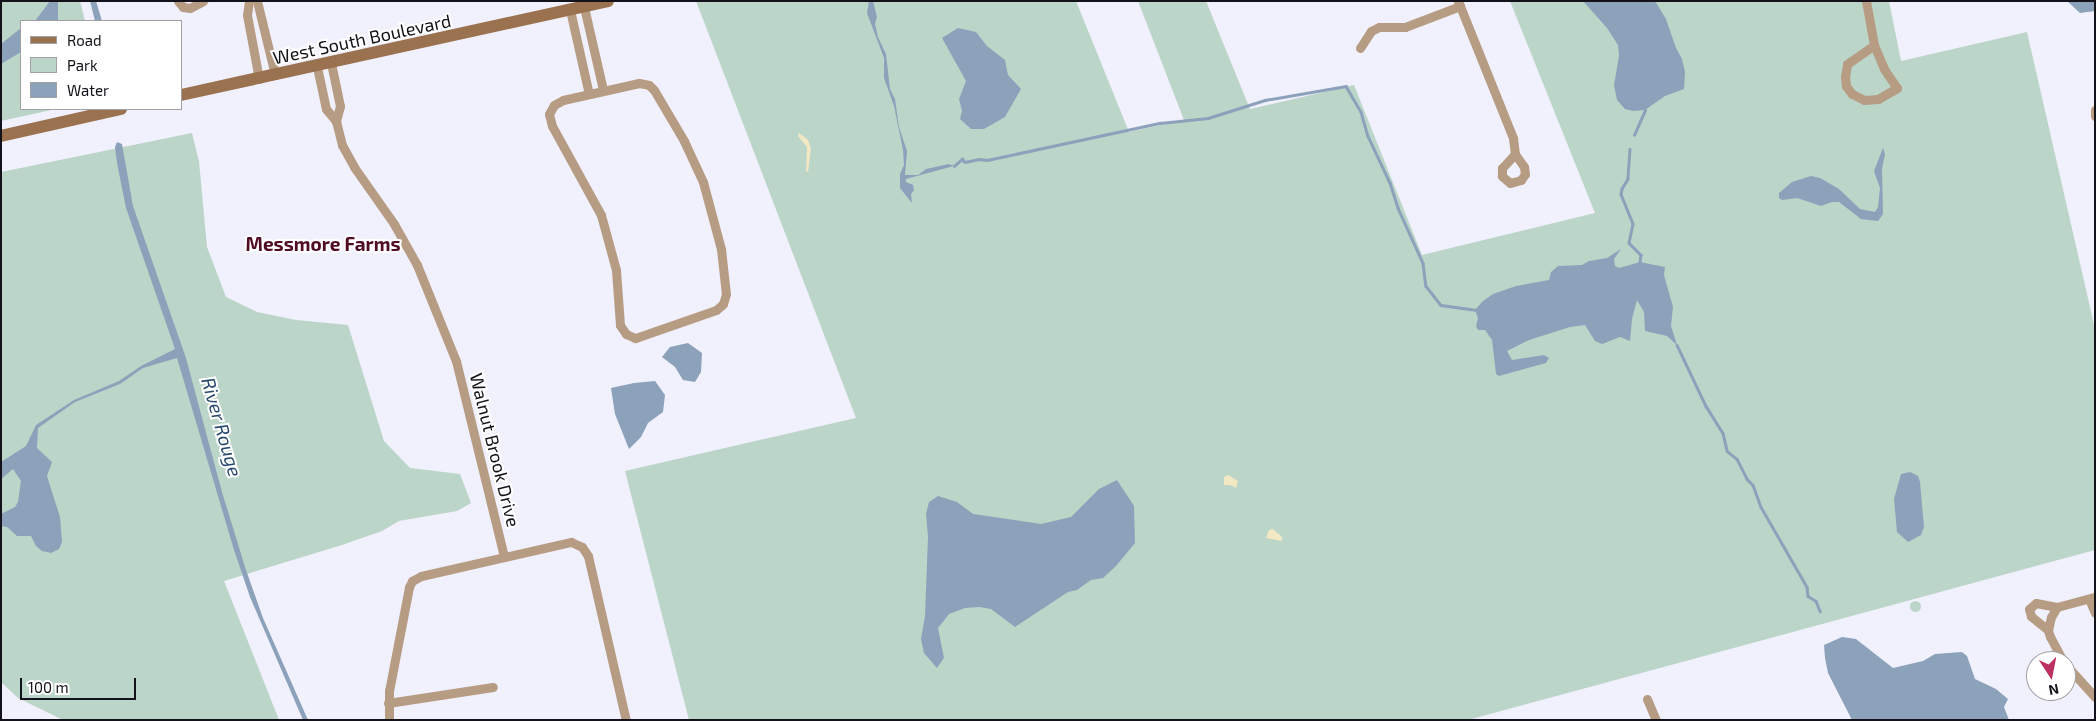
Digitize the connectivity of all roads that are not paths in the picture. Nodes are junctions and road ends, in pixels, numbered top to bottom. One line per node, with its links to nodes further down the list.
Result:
1 (178, 1): 2 (street)
2 (203, 1)
3 (249, 1): 15 (street)
4 (257, 1): 14 (street)
5 (608, 1): 8 (main road, West South Boulevard)
6 (1866, 1): 10 (street)
7 (1459, 4): 11 (street); 26 (street)
8 (584, 7): 9 (main road, West South Boulevard); 16 (street)
9 (570, 10): 12 (main road, West South Boulevard); 19 (street)
10 (1874, 45): 10 (street)
11 (1360, 48)
12 (331, 64): 13 (main road, West South Boulevard); 17 (street, Walnut Brook Drive)
13 (316, 67): 14 (main road, West South Boulevard); 18 (street, Walnut Brook Drive)
14 (275, 76): 15 (main road, West South Boulevard)
15 (259, 79): 20 (main road, West South Boulevard)
16 (603, 90): 19 (street); 19 (street)
17 (337, 91): 18 (street); 24 (street, Walnut Brook Drive)
18 (323, 94): 24 (street, Walnut Brook Drive)
19 (589, 94)
20 (182, 95)
21 (117, 110): 25 (main road)
22 (2095, 110): 23 (street)
23 (2095, 116)
24 (336, 121): 27 (street, Walnut Brook Drive)
25 (1, 136)
26 (1515, 154)
27 (504, 557): 37 (street); 39 (street)
28 (2092, 598): 29 (street); 30 (street)
29 (2057, 607): 31 (street); 31 (street)
30 (2095, 613)
31 (2048, 630): 32 (street)
32 (2059, 651)
33 (2076, 676): 35 (street)
34 (493, 687): 37 (street)
35 (2095, 697)
36 (1647, 699): 40 (street)
37 (388, 703): 38 (street)
38 (389, 720)
39 (626, 720)
40 (1656, 720)

